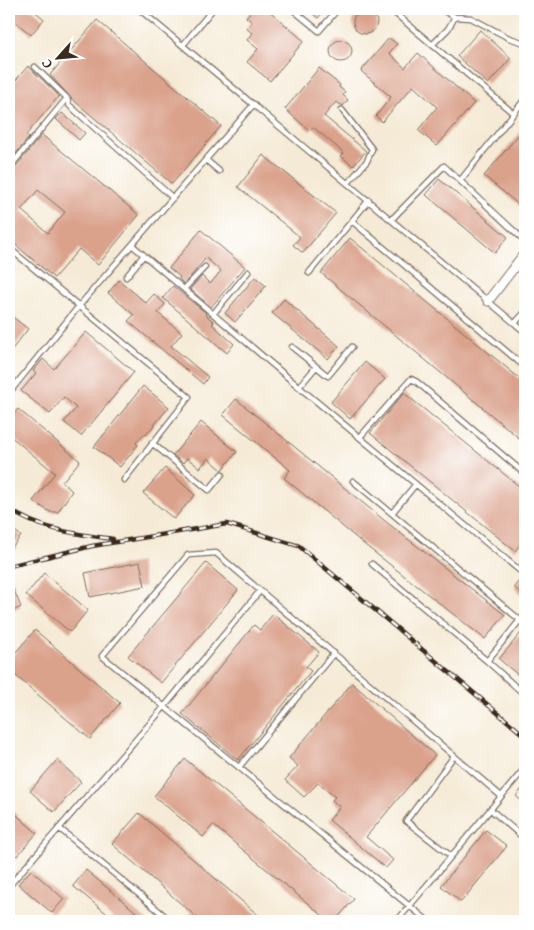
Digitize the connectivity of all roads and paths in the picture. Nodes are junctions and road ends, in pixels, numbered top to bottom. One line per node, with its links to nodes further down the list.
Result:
1 (139, 9): 9 (lane)
2 (213, 9): 9 (lane)
3 (292, 9): 4 (lane)
4 (338, 9)
5 (390, 9): 10 (lane)
6 (440, 9): 7 (lane)
7 (455, 17): 8 (lane); 10 (lane)
8 (525, 44)
9 (183, 45): 14 (lane)
10 (432, 45): 16 (lane)
11 (35, 67): 12 (lane)
12 (67, 98): 18 (lane); 22 (lane)
13 (525, 99): 16 (lane)
14 (254, 104): 17 (lane); 21 (lane)
15 (342, 110): 21 (lane)
16 (513, 113): 20 (lane)
17 (206, 160): 19 (lane); 22 (lane)
18 (9, 168)
19 (219, 171)
20 (460, 181): 24 (lane); 26 (lane)
21 (348, 183): 23 (lane)
22 (173, 198): 27 (lane)
23 (369, 200): 24 (lane); 25 (lane)
24 (392, 220): 36 (lane)
25 (352, 221): 33 (lane); 45 (lane)
26 (525, 241)
27 (132, 245): 30 (lane); 37 (lane)
28 (9, 248): 37 (lane)
29 (525, 254): 36 (street)
30 (144, 255): 34 (lane); 35 (lane)
31 (205, 267): 35 (lane)
32 (248, 272): 39 (lane)
33 (309, 273)
34 (126, 277)
35 (184, 289): 39 (lane)
36 (488, 300): 40 (lane)
37 (79, 306): 47 (lane); 49 (lane)
38 (525, 312): 40 (lane)
39 (213, 314): 46 (lane)
40 (515, 324): 41 (lane)
41 (525, 332)
42 (292, 347): 44 (lane)
43 (352, 347): 44 (lane)
44 (316, 367): 46 (lane)
45 (525, 367)
46 (299, 387): 48 (lane)
47 (9, 393)
48 (360, 437): 51 (lane); 54 (lane)
49 (152, 443): 50 (lane); 52 (lane)
50 (222, 474)
51 (525, 474)
52 (124, 480)
53 (352, 481): 55 (lane)
54 (416, 484): 55 (lane); 56 (lane)
55 (392, 513): 59 (lane)
56 (525, 562)
57 (372, 564): 62 (lane)
58 (260, 591): 61 (lane); 64 (lane); 64 (lane)
59 (520, 620): 60 (lane); 62 (lane)
60 (525, 624)
61 (334, 654): 65 (lane); 66 (lane)
62 (487, 661): 63 (lane)
63 (525, 695)
64 (165, 706): 66 (lane); 70 (lane)
65 (454, 756): 68 (lane); 72 (lane)
66 (239, 766): 74 (lane)
67 (525, 768): 68 (lane)
68 (501, 796): 69 (lane)
69 (490, 809): 71 (lane); 72 (lane)
70 (59, 828): 73 (lane); 75 (lane)
71 (525, 839)
72 (451, 856): 74 (lane)
73 (9, 886)
74 (410, 906): 76 (lane); 77 (lane)
75 (171, 921)
76 (397, 921)
77 (428, 921)

